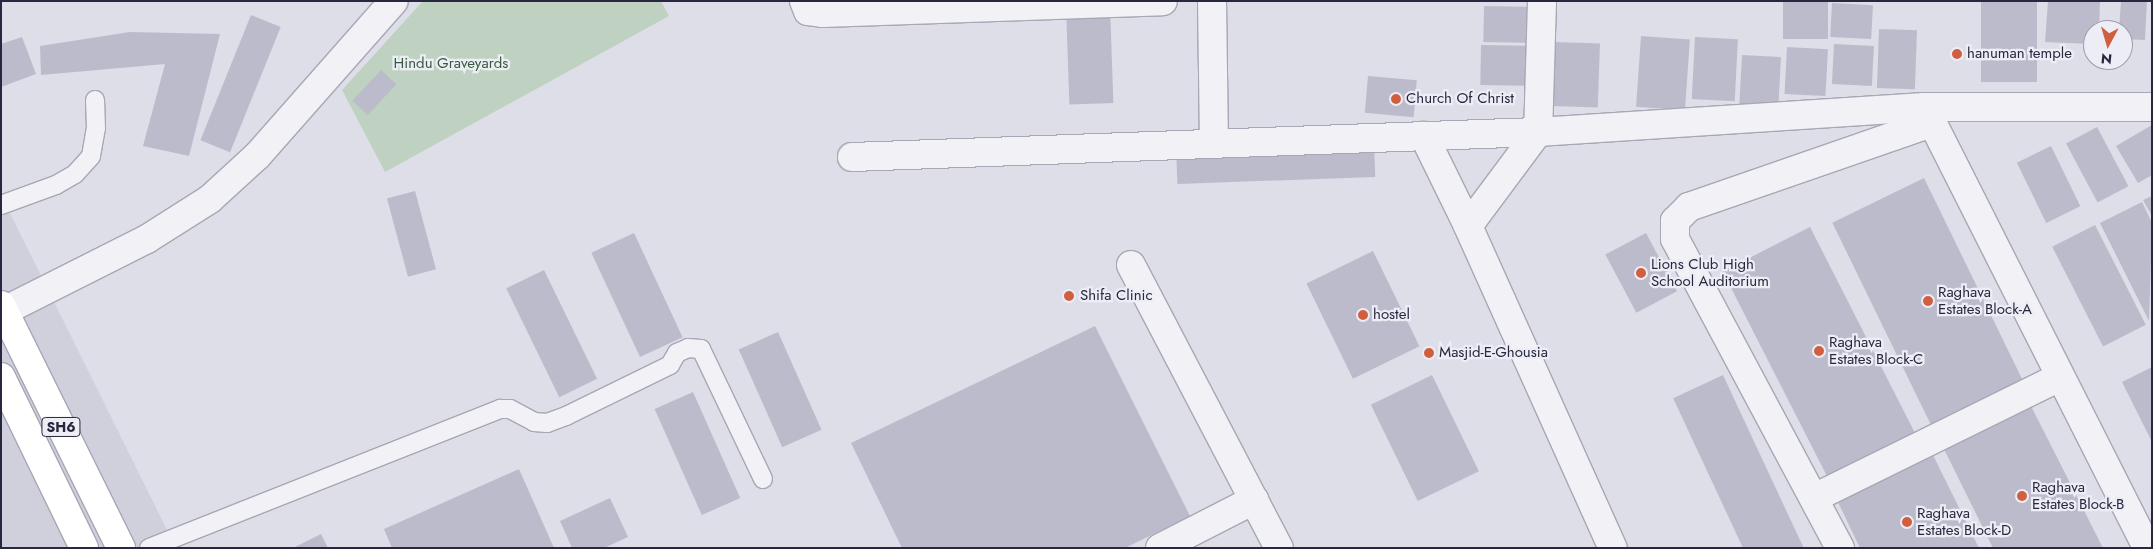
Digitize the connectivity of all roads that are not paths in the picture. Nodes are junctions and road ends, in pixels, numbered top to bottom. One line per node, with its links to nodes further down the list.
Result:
1 (394, 1): 16 (street)
2 (804, 1): 3 (street)
3 (1163, 1)
4 (1212, 1): 11 (street)
5 (1542, 1): 9 (street)
6 (95, 100): 13 (lane)
7 (2152, 107): 8 (street)
8 (1928, 115): 9 (street); 18 (street); 20 (street)
9 (1538, 132): 10 (street); 14 (street)
10 (1424, 136): 11 (street); 14 (street)
11 (1214, 144): 12 (street)
12 (852, 157)
13 (1, 205)
14 (1468, 226): 28 (street)
15 (1131, 265): 21 (street)
16 (3, 308): 24 (main road, SH6)
17 (1, 377): 23 (main road, SH6)
18 (2060, 377): 20 (street); 22 (street)
19 (763, 479): 25 (lane)
20 (1814, 498): 29 (street)
21 (1254, 500): 26 (street); 27 (street)
22 (2145, 534)
23 (84, 548)
24 (121, 548)
25 (149, 548)
26 (1160, 548)
27 (1279, 548)
28 (1613, 548)
29 (1840, 548)

